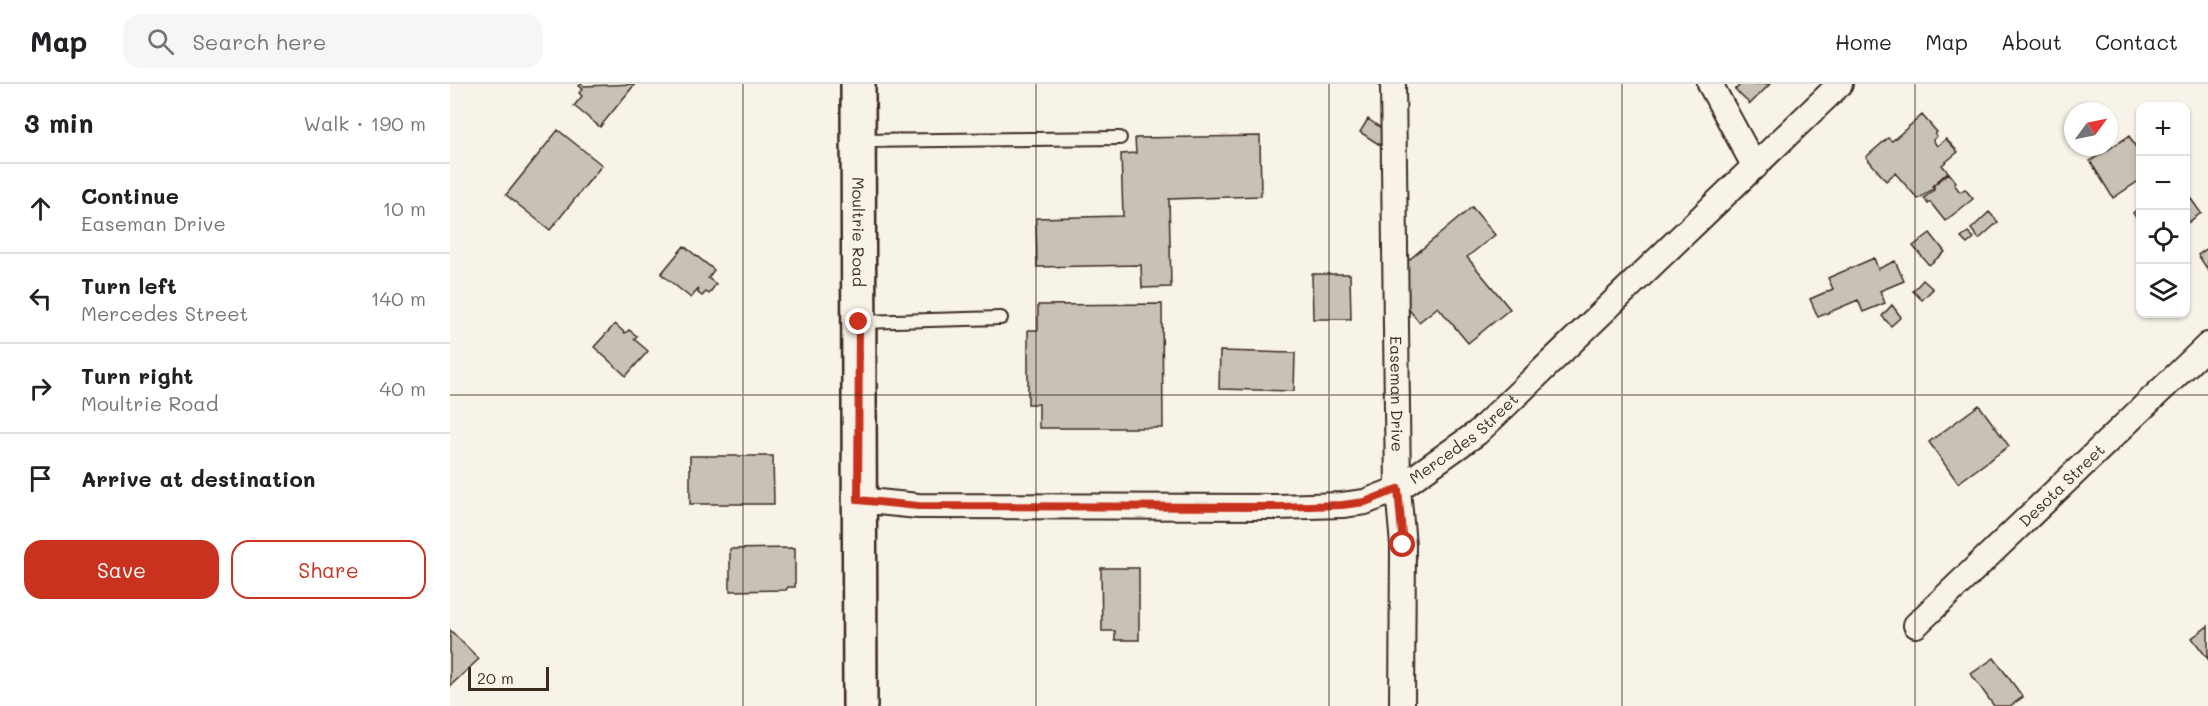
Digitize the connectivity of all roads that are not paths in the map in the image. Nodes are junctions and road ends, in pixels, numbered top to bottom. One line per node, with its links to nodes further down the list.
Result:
1 (858, 84): 6 (street, Moultrie Road)
2 (1393, 84): 11 (street, Easeman Drive)
3 (1710, 84): 7 (street)
4 (1840, 84): 7 (street, Mercedes Street)
5 (1120, 138): 6 (lane)
6 (858, 141): 9 (street, Moultrie Road)
7 (1755, 167): 11 (street, Mercedes Street)
8 (1001, 318): 9 (lane)
9 (859, 322): 12 (street, Moultrie Road)
10 (2208, 345): 13 (street, Desota Street)
11 (1398, 489): 12 (street, Mercedes Street); 15 (street, Easeman Drive)
12 (858, 500): 14 (street, Moultrie Road)
13 (1916, 625)
14 (860, 706)
15 (1402, 706)

